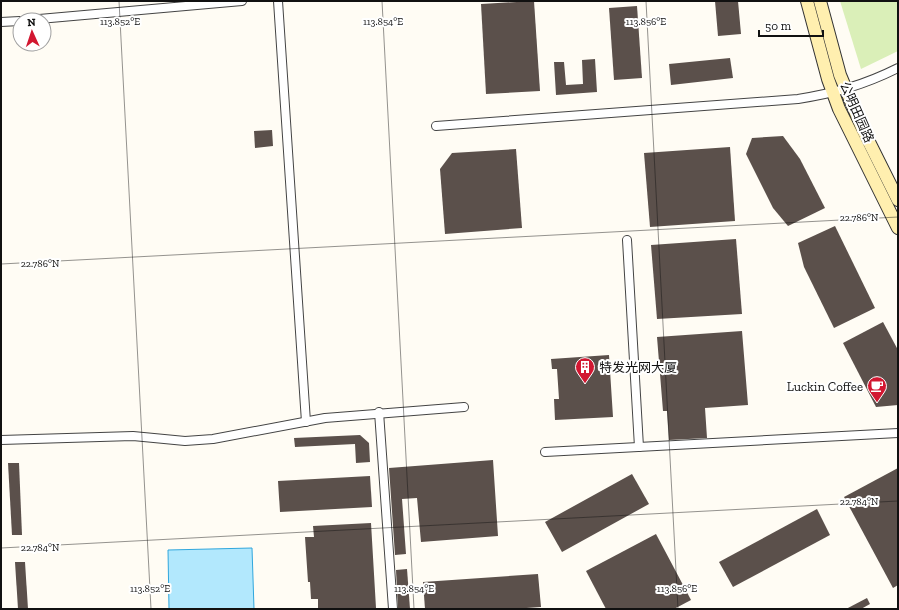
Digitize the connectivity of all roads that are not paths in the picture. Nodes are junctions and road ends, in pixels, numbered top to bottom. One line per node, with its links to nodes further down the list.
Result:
1 (242, 1): 5 (street)
2 (278, 1): 17 (street)
3 (807, 1): 10 (street, 公明田园路)
4 (820, 1): 9 (street, 公明田园路)
5 (52, 18)
6 (12, 21): 7 (street)
7 (1, 22)
8 (898, 68): 9 (street)
9 (846, 90): 10 (street); 12 (street, 公明田园路)
10 (834, 94): 11 (street); 13 (street, 公明田园路)
11 (436, 126)
12 (898, 200)
13 (898, 228)
14 (627, 240): 20 (street)
15 (464, 407): 16 (street)
16 (379, 412): 17 (street); 22 (street)
17 (306, 422): 19 (street)
18 (898, 433): 20 (street)
19 (1, 440)
20 (639, 447): 21 (street)
21 (545, 452)
22 (393, 609)

